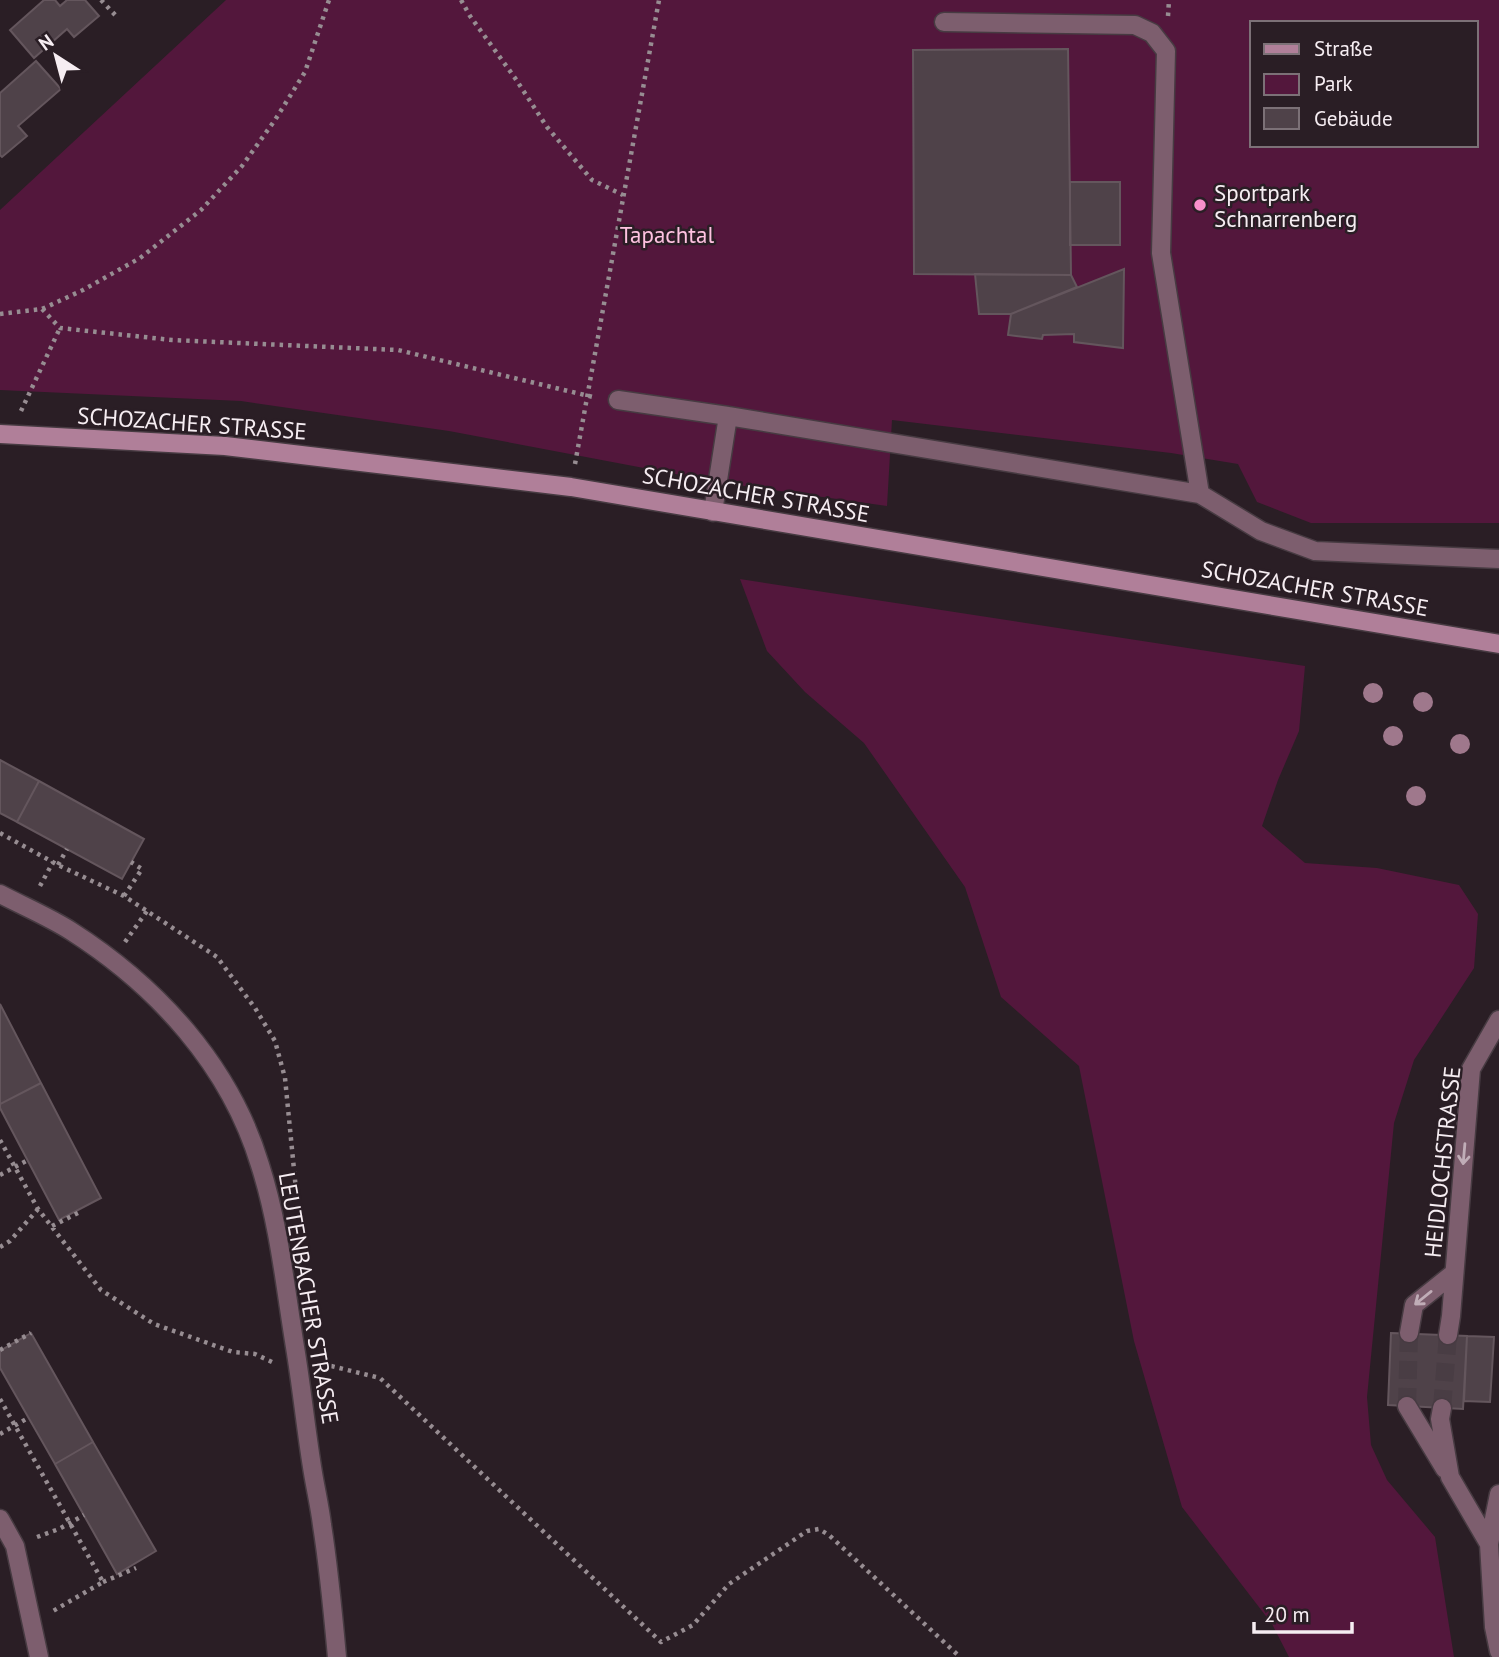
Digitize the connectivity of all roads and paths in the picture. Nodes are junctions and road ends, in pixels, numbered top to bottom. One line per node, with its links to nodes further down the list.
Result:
1 (102, 0): 5 (path)
2 (329, 0): 8 (path)
3 (461, 0): 7 (path)
4 (659, 0): 7 (path)
5 (118, 18)
6 (944, 22): 16 (street)
7 (624, 195): 11 (path)
8 (42, 309): 9 (path); 10 (path)
9 (0, 314)
10 (60, 328): 11 (path); 14 (path)
11 (587, 396): 15 (path)
12 (618, 400): 13 (street)
13 (728, 416): 16 (street); 17 (street)
14 (5, 434): 15 (main road, SCHOZACHER STRASSE)
15 (571, 487): 17 (main road, SCHOZACHER STRASSE)
16 (1200, 494): 18 (street)
17 (713, 512): 19 (main road, SCHOZACHER STRASSE)
18 (1499, 559)
19 (1499, 644)
20 (66, 849): 22 (path)
21 (131, 863): 24 (path)
22 (58, 865)
23 (0, 894): 26 (street, LEUTENBACHER STRASSE)
24 (124, 896)
25 (147, 911): 26 (path)
26 (111, 960): 41 (street, LEUTENBACHER STRASSE)
27 (1499, 1020): 36 (street, HEIDLOCHSTRASSE, one-way to 36)
28 (0, 1140): 30 (path)
29 (28, 1160): 30 (path)
30 (15, 1167): 31 (path); 32 (path)
31 (0, 1175)
32 (38, 1209): 34 (path); 35 (path)
33 (77, 1211): 34 (path)
34 (52, 1226): 41 (path)
35 (0, 1247)
36 (1454, 1273): 38 (street, HEIDLOCHSTRASSE, one-way to 38); 39 (street, HEIDLOCHSTRASSE)
37 (31, 1333): 40 (path)
38 (1409, 1333)
39 (1448, 1335)
40 (0, 1350)
41 (297, 1357): 60 (street, LEUTENBACHER STRASSE); 61 (path)
42 (0, 1399): 46 (path)
43 (1407, 1406): 48 (street)
44 (1442, 1408): 48 (street)
45 (28, 1418): 46 (path)
46 (15, 1426): 47 (path); 52 (path)
47 (0, 1434)
48 (1450, 1477): 53 (street)
49 (1499, 1494): 53 (street)
50 (84, 1515): 52 (path)
51 (0, 1519): 54 (street)
52 (70, 1523): 54 (path); 56 (path)
53 (1489, 1545): 58 (street)
54 (15, 1546): 57 (street)
55 (136, 1568): 56 (path)
56 (103, 1582): 57 (path)
57 (31, 1624): 59 (street)
58 (1499, 1651)
59 (39, 1657)
60 (337, 1657)
61 (960, 1657)

